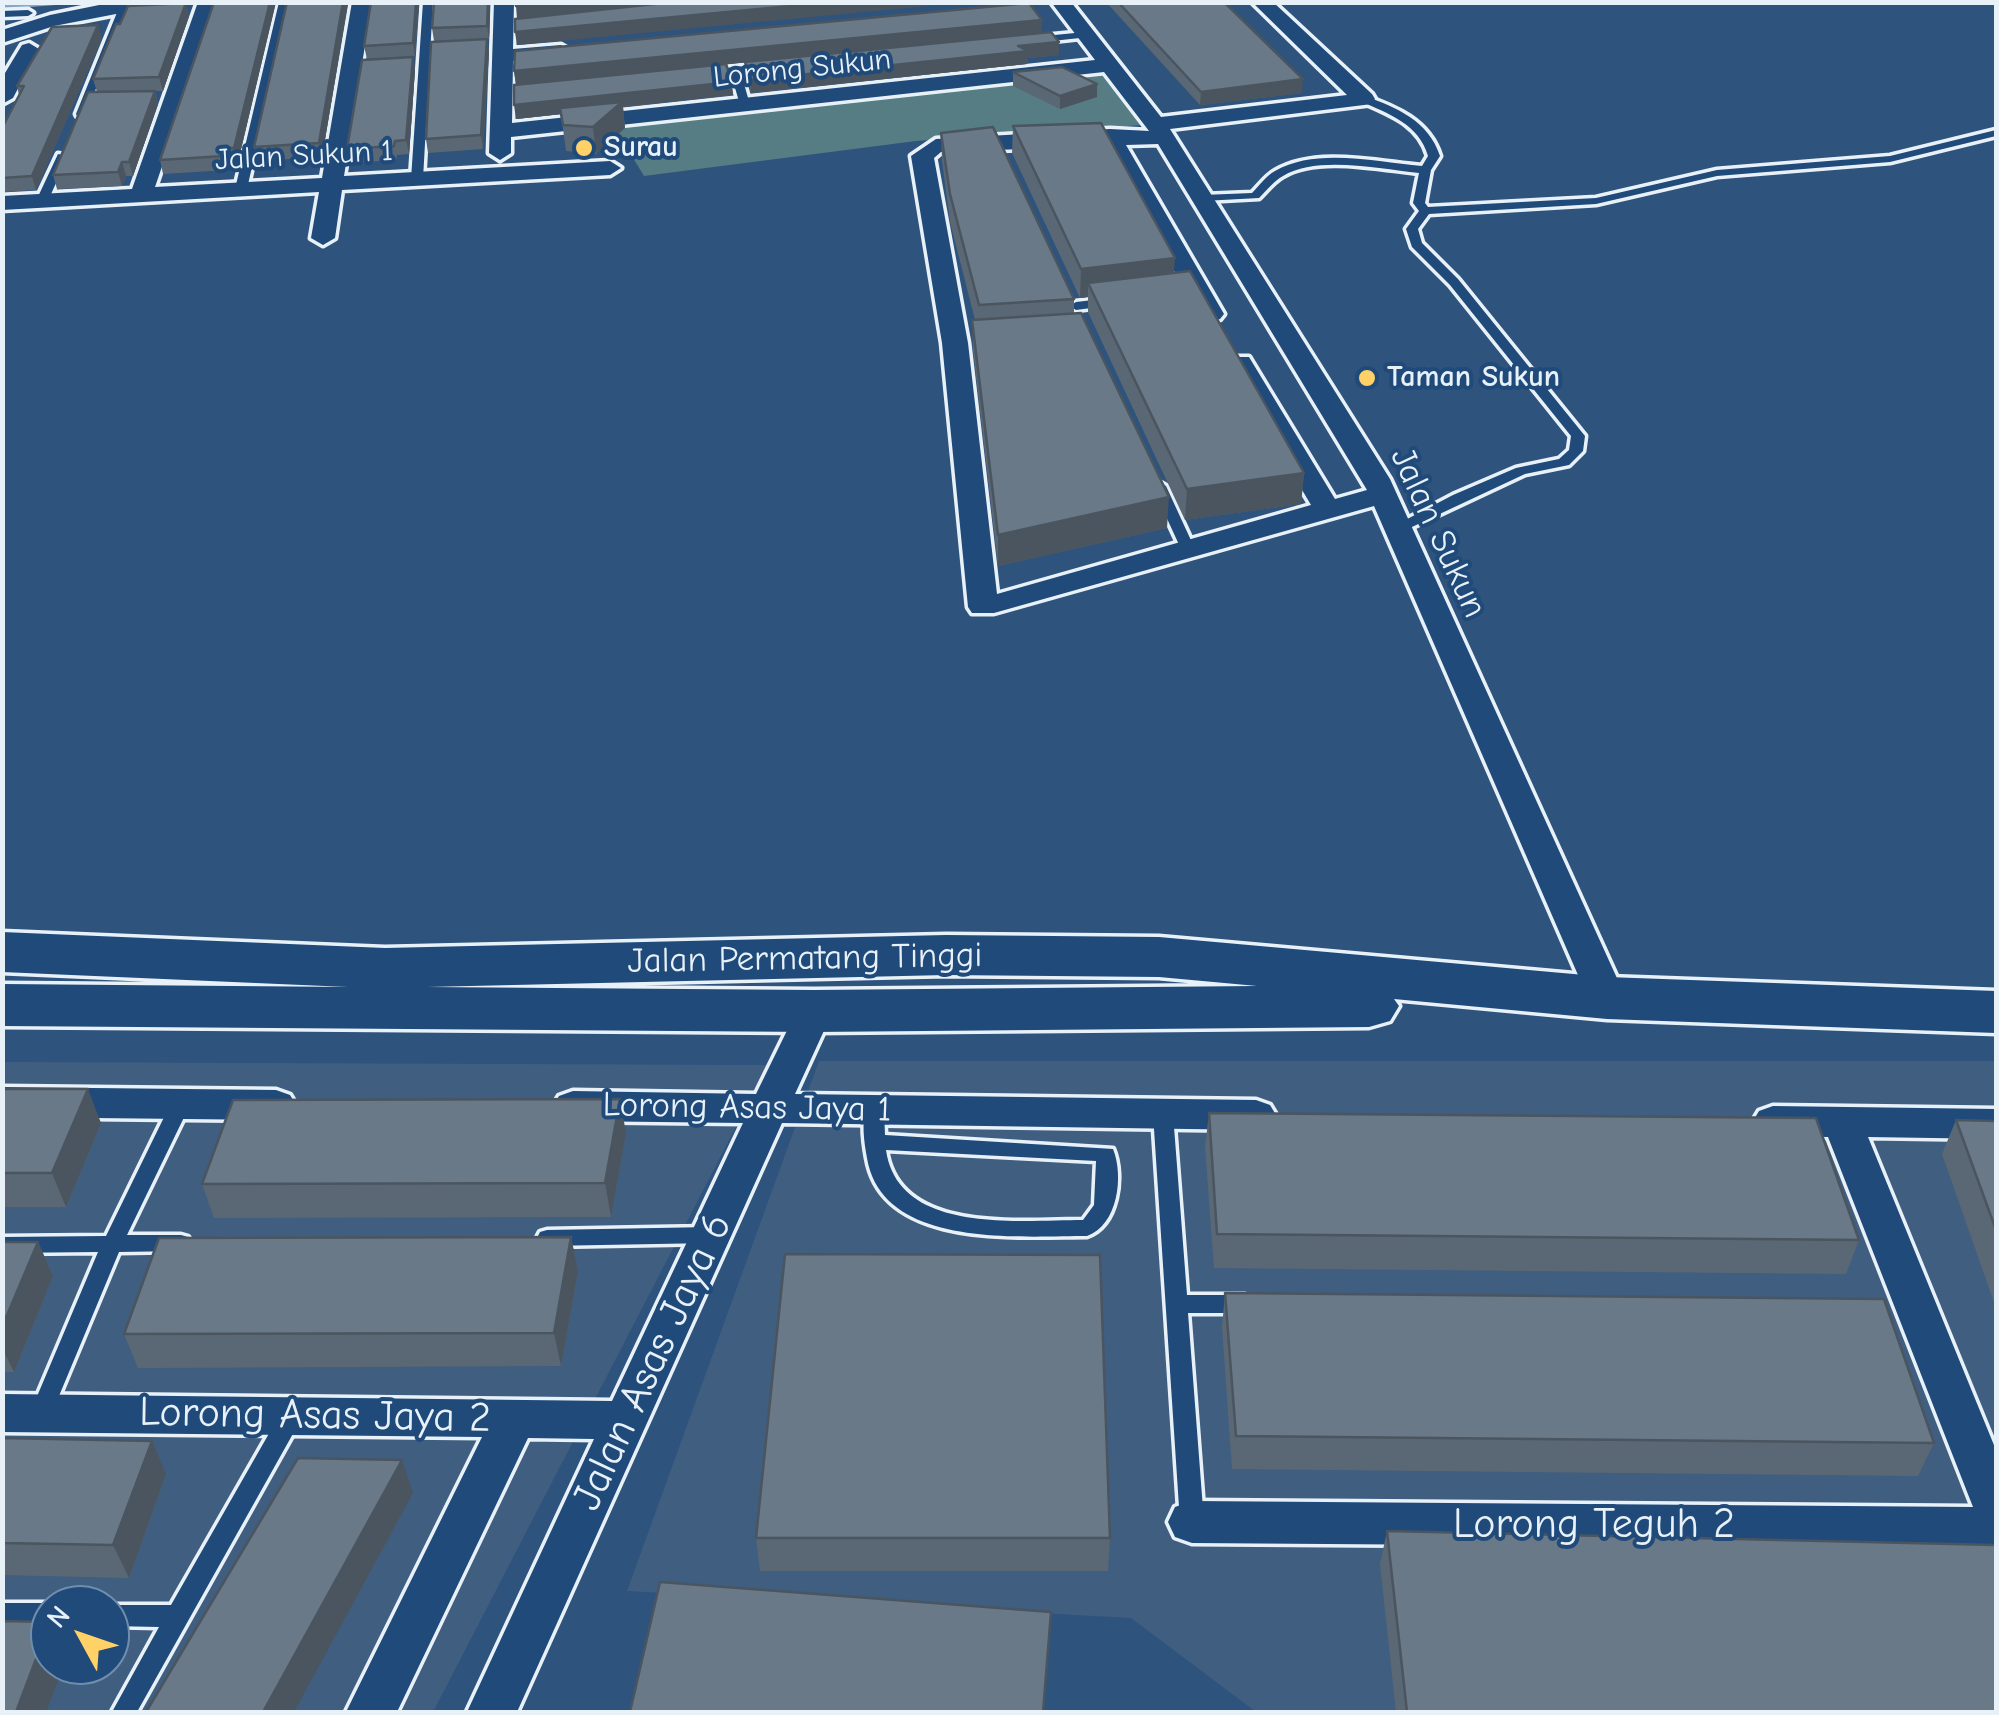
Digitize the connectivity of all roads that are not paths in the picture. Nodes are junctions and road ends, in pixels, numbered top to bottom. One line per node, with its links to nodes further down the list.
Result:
1 (146, 2): 9 (street)
2 (208, 2): 43 (street)
3 (284, 2): 42 (lane)
4 (362, 2): 41 (street)
5 (428, 2): 16 (lane)
6 (504, 2): 14 (street)
7 (1261, 2): 28 (street)
8 (1054, 4): 12 (street)
9 (123, 7): 13 (street); 29 (lane)
10 (28, 13): 11 (lane)
11 (2, 14)
12 (1086, 35): 15 (lane); 23 (street)
13 (2, 38)
14 (503, 40): 19 (street); 32 (street)
15 (1027, 41)
16 (426, 48): 17 (lane); 20 (lane)
17 (445, 48)
18 (29, 49): 26 (street)
19 (581, 49)
20 (424, 63): 21 (lane); 40 (lane)
21 (406, 64)
22 (774, 66): 24 (lane)
23 (1109, 66): 30 (street, Lorong Sukun); 31 (street)
24 (735, 70): 25 (lane); 30 (lane)
25 (696, 74)
26 (2, 98)
27 (105, 99): 29 (lane)
28 (1364, 99): 31 (street); 38 (lane)
29 (88, 100): 33 (lane)
30 (746, 105): 32 (street, Lorong Sukun)
31 (1160, 130): 35 (street); 44 (street, Jalan Sukun)
32 (502, 131): 39 (street)
33 (72, 133)
34 (1996, 134): 47 (lane)
35 (1110, 136): 55 (street); 57 (street)
36 (65, 150): 45 (lane)
37 (610, 168): 39 (street, Jalan Sukun 1)
38 (1425, 170): 44 (lane); 47 (lane)
39 (499, 174): 40 (street, Jalan Sukun 1)
40 (416, 179): 41 (street, Jalan Sukun 1)
41 (329, 184): 42 (street, Jalan Sukun 1); 48 (street)
42 (241, 189): 43 (street, Jalan Sukun 1)
43 (141, 195): 45 (street, Jalan Sukun 1)
44 (1203, 198): 54 (street, Jalan Sukun)
45 (42, 201): 46 (street, Jalan Sukun 1)
46 (2, 203)
47 (1425, 210): 56 (lane)
48 (324, 238)
49 (1067, 288): 51 (lane)
50 (1128, 300): 51 (lane)
51 (1076, 306): 52 (lane)
52 (1082, 320)
53 (1155, 478): 57 (lane)
54 (1383, 494): 55 (street); 56 (street, Jalan Sukun)
55 (1328, 510): 57 (street)
56 (1397, 530): 60 (street, Jalan Sukun)
57 (1188, 550)
58 (2, 952): 59 (highway, Jalan Permatang Tinggi)
59 (946, 955): 60 (highway, Jalan Permatang Tinggi); 62 (highway)
60 (1607, 998): 62 (highway, Jalan Permatang Tinggi); 63 (highway, Jalan Permatang Tinggi)
61 (2, 1005): 62 (highway, Jalan Permatang Tinggi)
62 (814, 1011): 68 (street, Jalan Asas Jaya 6)
63 (1996, 1012)
64 (2, 1102): 65 (street)
65 (180, 1105): 66 (street); 78 (lane)
66 (318, 1105)
67 (535, 1106): 68 (street, Lorong Asas Jaya 1)
68 (771, 1106): 74 (street, Lorong Asas Jaya 1); 75 (street, Jalan Asas Jaya 6)
69 (1147, 1114): 70 (street, Lorong Asas Jaya 1); 74 (street, Lorong Asas Jaya 1); 80 (lane)
70 (1302, 1116)
71 (1742, 1121): 72 (street)
72 (1842, 1122): 73 (street); 86 (street)
73 (1996, 1124)
74 (876, 1126): 74 (lane)
75 (712, 1235): 76 (lane); 85 (street, Jalan Asas Jaya 6)
76 (532, 1238)
77 (212, 1242): 78 (lane)
78 (112, 1244): 79 (lane); 82 (lane)
79 (2, 1245)
80 (1176, 1304): 81 (lane); 87 (lane)
81 (1276, 1304)
82 (22, 1413): 83 (street, Lorong Asas Jaya 2)
83 (292, 1416): 84 (street, Lorong Asas Jaya 2); 92 (lane)
84 (514, 1418): 85 (street, Lorong Asas Jaya 2); 94 (street)
85 (627, 1420): 95 (street, Jalan Asas Jaya 6)
86 (1996, 1506)
87 (1192, 1522): 88 (street, Lorong Teguh 2)
88 (1996, 1528)
89 (2, 1614): 90 (lane)
90 (30, 1614)
91 (130, 1615): 92 (lane)
92 (179, 1616): 93 (lane)
93 (124, 1712)
94 (371, 1712)
95 (492, 1712)

